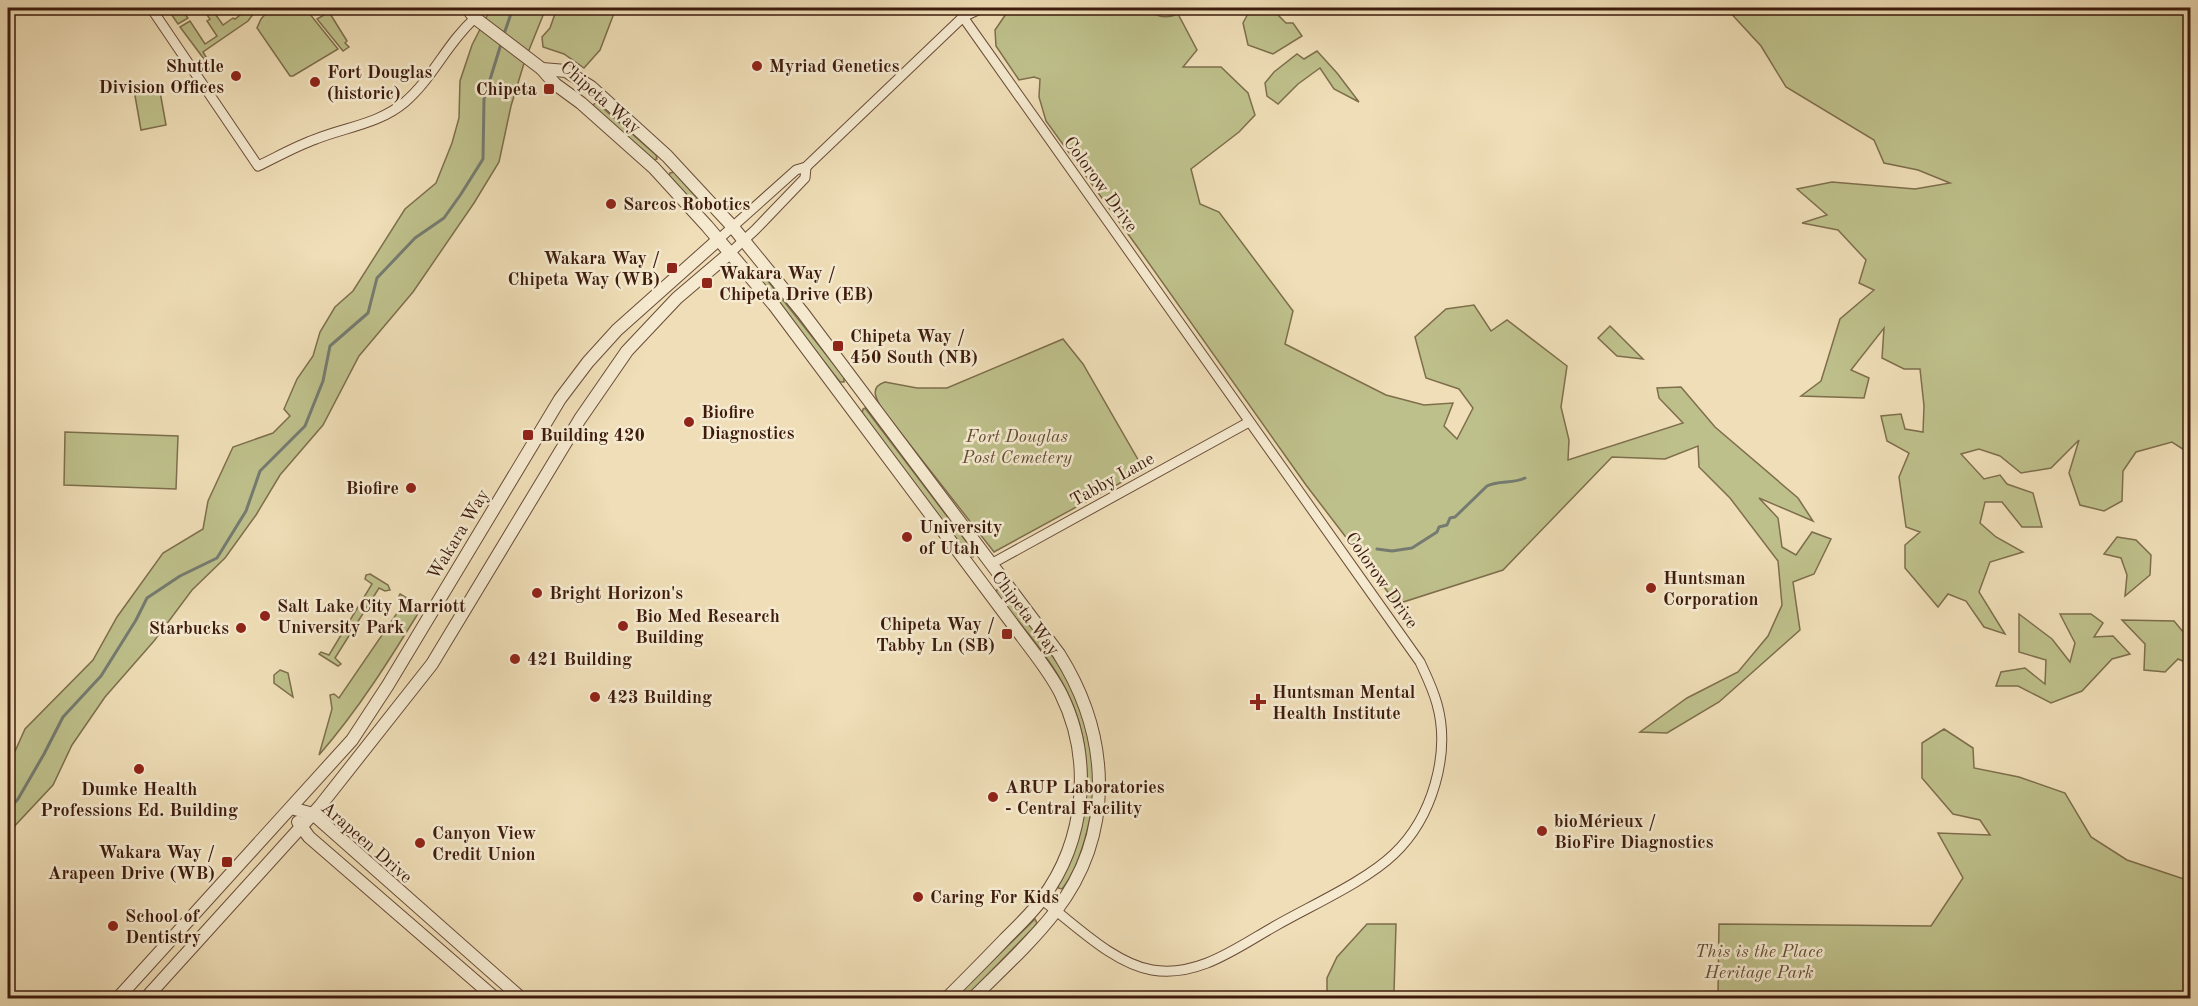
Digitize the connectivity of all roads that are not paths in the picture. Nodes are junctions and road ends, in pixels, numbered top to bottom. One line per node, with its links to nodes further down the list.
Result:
1 (151, 8): 4 (street)
2 (982, 8): 3 (street, Wakara Way)
3 (965, 12): 6 (street, Wakara Way); 11 (street, Colorow Drive)
4 (471, 13): 5 (street)
5 (542, 69): 7 (street, Chipeta Way); 8 (street, Chipeta Way)
6 (806, 167): 7 (street, Wakara Way); 9 (street, Wakara Way)
7 (732, 226): 8 (street, Wakara Way); 9 (street, Chipeta Way)
8 (719, 239): 10 (street, Chipeta Way); 13 (street, Wakara Way)
9 (744, 241): 10 (street, Wakara Way); 12 (street, Chipeta Way)
10 (730, 253): 14 (street, Wakara Way); 16 (street, Chipeta Way)
11 (1249, 422): 12 (street, Tabby Lane); 17 (street, Colorow Drive)
12 (991, 564): 17 (street, Chipeta Way)
13 (291, 808): 14 (street, Arapeen Drive); 15 (street, Arapeen Drive); 18 (street, Wakara Way)
14 (313, 814): 15 (street, Wakara Way); 21 (street, Arapeen Drive)
15 (300, 826): 19 (street, Wakara Way); 20 (street, Arapeen Drive)
16 (1042, 900): 17 (street, Colorow Drive); 22 (street, Chipeta Way)
17 (1056, 910): 23 (street, Chipeta Way)
18 (118, 999)
19 (146, 999)
20 (495, 999)
21 (521, 999)
22 (947, 999)
23 (974, 999)

